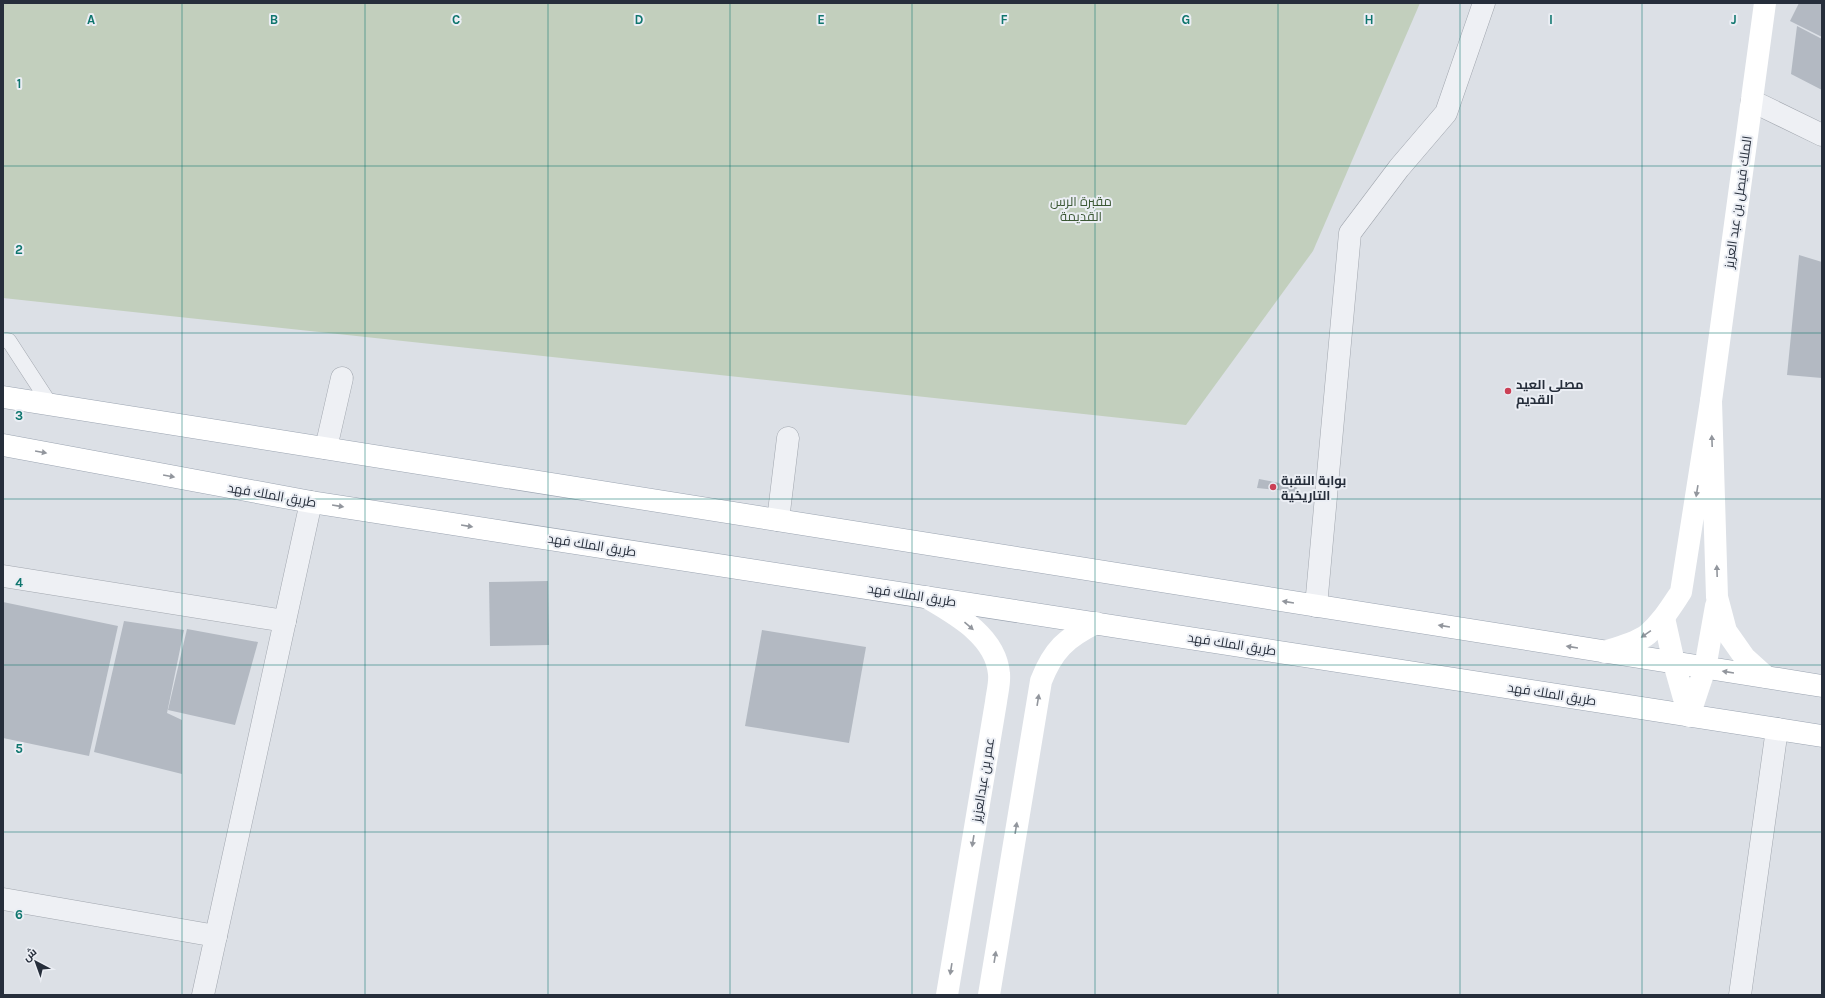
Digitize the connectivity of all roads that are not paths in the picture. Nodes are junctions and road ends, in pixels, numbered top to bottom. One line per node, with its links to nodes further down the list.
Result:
1 (1484, 3): 18 (street)
2 (1765, 3): 3 (main road, الملك فيصل بن عبد العزيز)
3 (1752, 101): 4 (street); 8 (main road, الملك فيصل بن عبد العزيز)
4 (1822, 135)
5 (3, 340): 9 (lane)
6 (342, 378): 12 (street)
7 (3, 398): 9 (main road)
8 (1711, 401): 17 (main road, one-way to 8); 19 (main road, one-way to 19)
9 (50, 404): 12 (main road)
10 (788, 438): 14 (street)
11 (3, 446): 13 (main road, طريق الملك فهد, one-way to 13)
12 (326, 448): 14 (main road)
13 (311, 502): 16 (main road, طريق الملك فهد, one-way to 16); 20 (street)
14 (778, 520): 18 (main road, one-way to 14)
15 (3, 576): 20 (street)
16 (925, 597): 21 (main road, طريق الملك فهد); 33 (main road, عمر بن عبدالعزيز, one-way to 33)
17 (1718, 597): 24 (main road); 25 (main road)
18 (1316, 606): 22 (main road, one-way to 18)
19 (1664, 618): 22 (main road, one-way to 22); 23 (main road)
20 (285, 621): 31 (street)
21 (1096, 623): 27 (main road, طريق الملك فهد); 34 (main road, one-way to 21)
22 (1605, 652): 23 (main road)
23 (1674, 663): 24 (main road); 27 (main road)
24 (1705, 668): 25 (main road, one-way to 24); 27 (main road)
25 (1766, 677): 26 (main road)
26 (1822, 686)
27 (1690, 716): 28 (main road, طريق الملك فهد)
28 (1777, 729): 29 (main road, طريق الملك فهد); 35 (street)
29 (1822, 736)
30 (3, 899): 31 (street)
31 (216, 936): 32 (street)
32 (203, 995)
33 (947, 995)
34 (989, 995)
35 (1740, 995)

